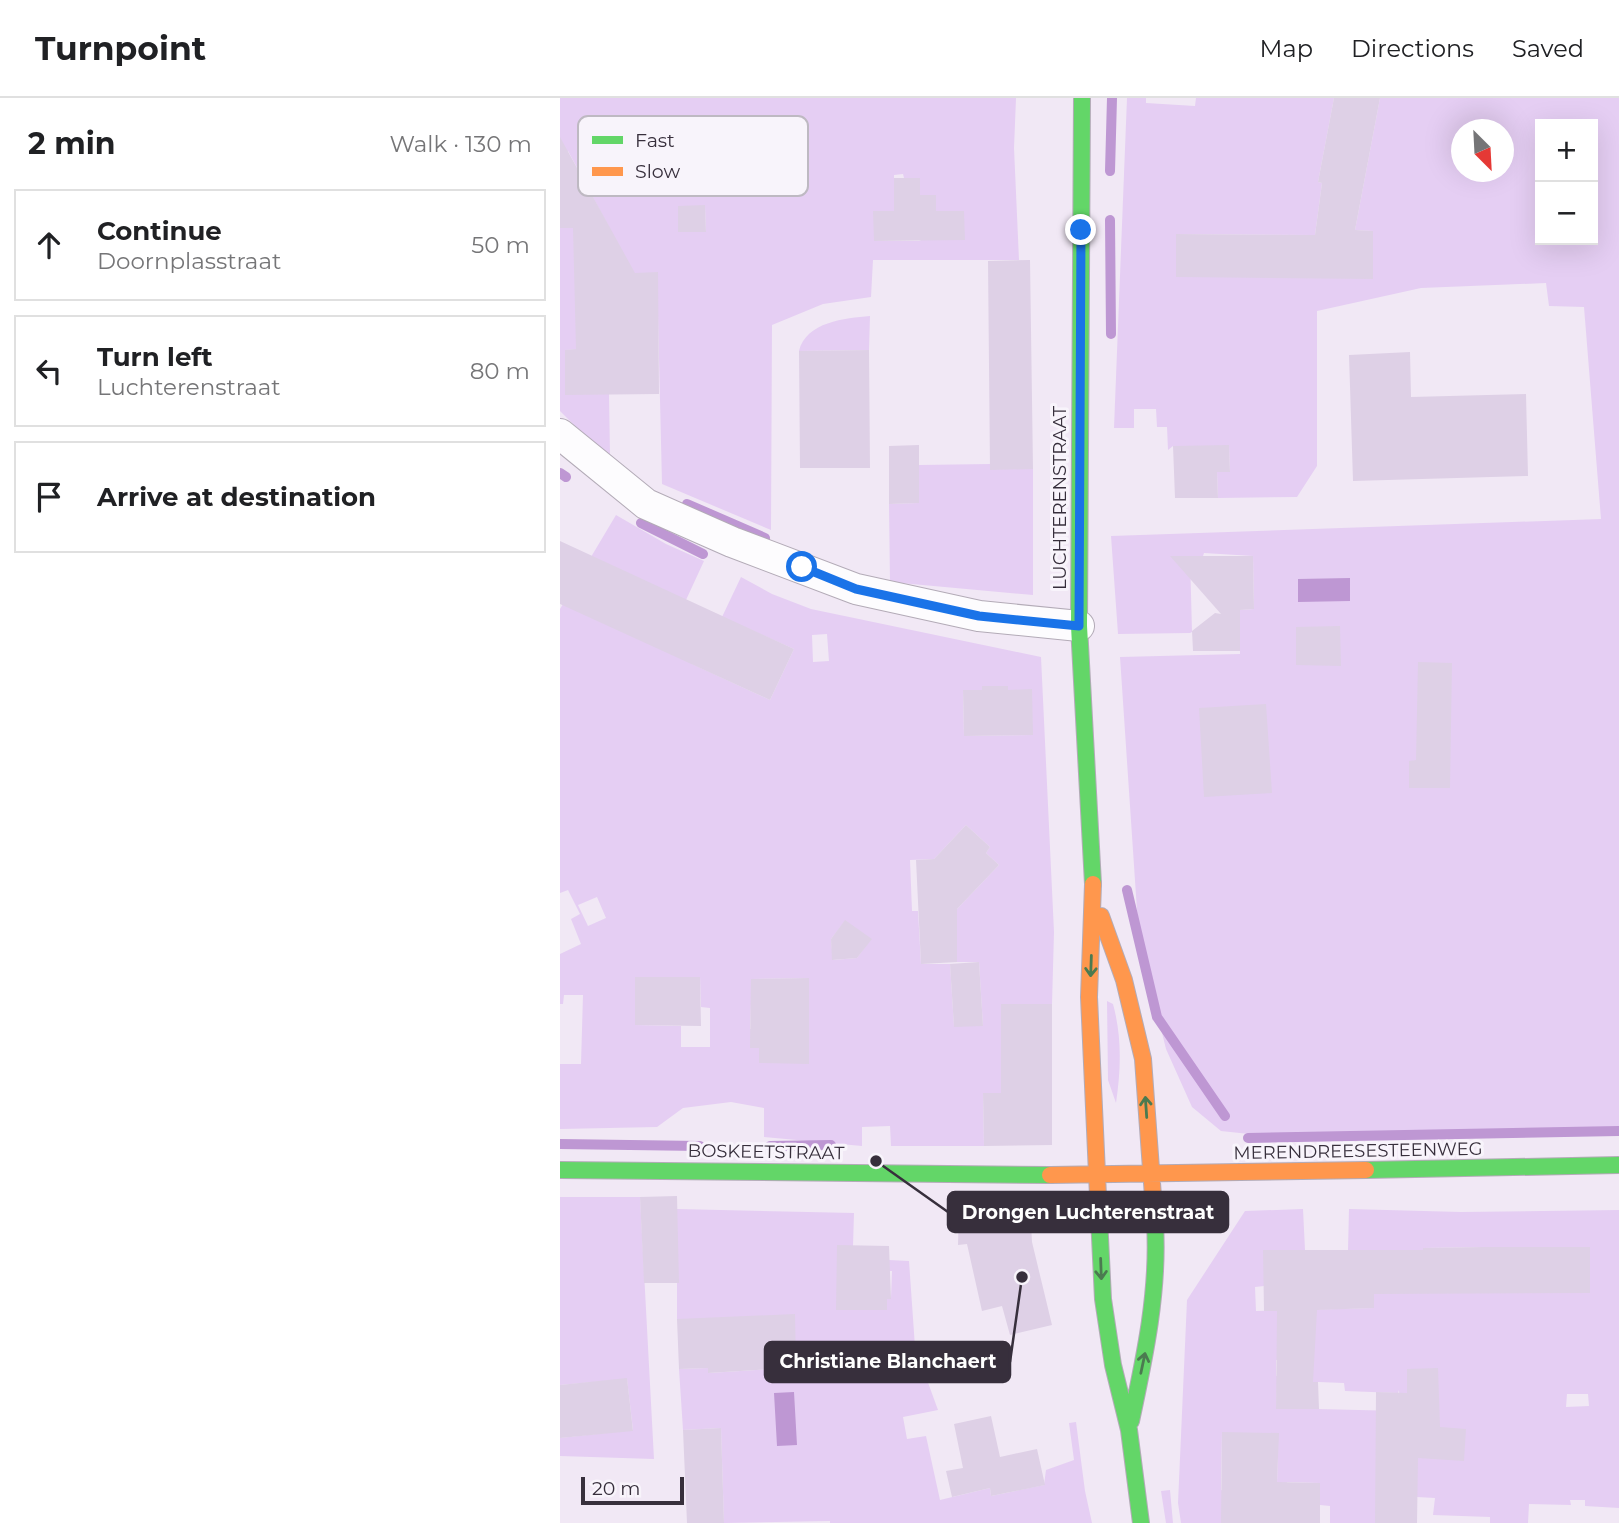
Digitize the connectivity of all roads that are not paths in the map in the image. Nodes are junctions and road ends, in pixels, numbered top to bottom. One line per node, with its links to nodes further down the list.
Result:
1 (1082, 98): 3 (street, LUCHTERENSTRAAT)
2 (560, 434): 3 (street)
3 (1079, 626): 4 (street, LUCHTERENSTRAAT)
4 (1094, 898): 7 (street, LUCHTERENSTRAAT, one-way to 4); 8 (street, LUCHTERENSTRAAT, one-way to 8)
5 (1619, 1165): 7 (street, MERENDREESESTEENWEG)
6 (560, 1170): 8 (street, BOSKEETSTRAAT)
7 (1152, 1175): 8 (street, MERENDREESESTEENWEG); 9 (street, LUCHTERENSTRAAT, one-way to 7)
8 (1098, 1176): 9 (street, LUCHTERENSTRAAT, one-way to 9)
9 (1129, 1430): 10 (street)
10 (1141, 1523)

